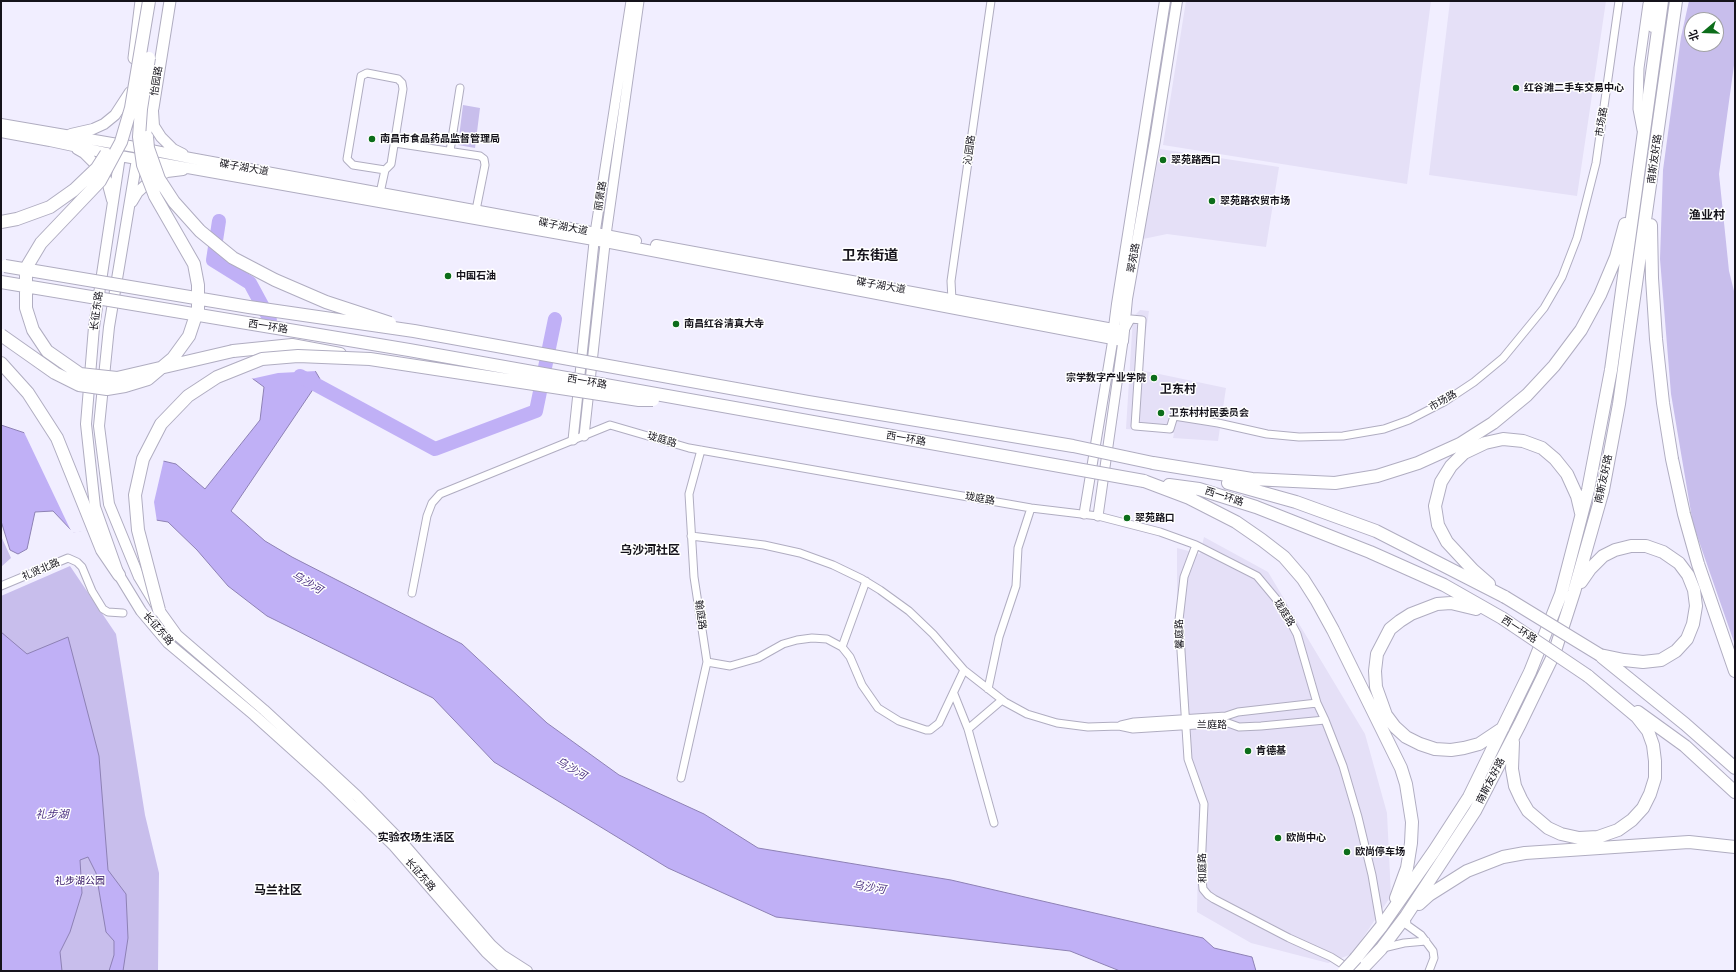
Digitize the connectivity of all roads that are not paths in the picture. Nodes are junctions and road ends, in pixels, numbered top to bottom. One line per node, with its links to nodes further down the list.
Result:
1 (141, 1): 18 (main road)
2 (149, 1): 16 (highway, bridge)
3 (157, 1): 16 (highway)
4 (170, 1): 19 (main road, 怡园路)
5 (631, 1): 40 (street, 丽景路)
6 (639, 1): 41 (street, 丽景路)
7 (991, 1): 44 (street, 沁园路)
8 (1165, 1): 47 (main road, 翠苑路)
9 (1177, 1): 47 (main road, 翠苑路)
10 (1619, 1): 47 (street, 市场路)
11 (1648, 1): 23 (street)
12 (1652, 1): 15 (highway)
13 (1662, 1): 15 (highway, 南斯友好路)
14 (1676, 1): 34 (highway, 南斯友好路)
15 (1655, 57): 23 (highway, 南斯友好路)
16 (145, 59): 39 (highway, bridge); 45 (highway, bridge); 46 (highway, bridge); 48 (highway, bridge)
17 (460, 88): 27 (street)
18 (130, 92): 22 (main road); 26 (main road)
19 (153, 108): 28 (main road, 怡园路); 30 (main road)
20 (1, 124): 22 (main road, 碟子湖大道)
21 (1, 132): 25 (main road, 碟子湖大道)
22 (66, 135): 26 (main road, 碟子湖大道)
23 (1644, 140): 33 (highway, 南斯友好路)
24 (395, 143): 27 (street); 32 (street); 32 (street)
25 (70, 145): 29 (main road, 碟子湖大道); 36 (main road)
26 (123, 145): 28 (main road, 碟子湖大道); 29 (main road)
27 (450, 151): 38 (street)
28 (139, 153): 29 (main road, 碟子湖大道); 30 (main road, 碟子湖大道); 31 (main road, 碟子湖大道); 37 (main road, 长征东路)
29 (120, 156): 36 (main road, 长征东路)
30 (190, 158): 35 (main road, 碟子湖大道)
31 (200, 170): 37 (main road); 40 (main road, 碟子湖大道)
32 (384, 170): 35 (street)
33 (1639, 177): 54 (highway); 59 (highway, 南斯友好路)
34 (1652, 181): 65 (highway, 南斯友好路); 75 (highway)
35 (380, 193): 38 (main road, 碟子湖大道)
36 (113, 203): 62 (main road, 长征东路)
37 (129, 206): 68 (main road, 长征东路)
38 (476, 210): 40 (main road, 碟子湖大道)
39 (1, 222)
40 (595, 237): 41 (main road, 碟子湖大道); 52 (street, 丽景路)
41 (605, 239): 44 (main road, 碟子湖大道); 47 (main road, 碟子湖大道); 51 (street, 丽景路)
42 (1, 265): 45 (highway, 西一环路, bridge)
43 (1, 282): 50 (highway, 西一环路, bridge)
44 (952, 300): 47 (main road, 碟子湖大道)
45 (414, 331): 54 (highway, 西一环路, bridge)
46 (1, 335)
47 (1118, 335): 57 (street, 翠苑路); 58 (street, 翠苑路)
48 (370, 359): 50 (highway, bridge); 68 (highway, bridge)
49 (1, 363): 62 (highway)
50 (710, 404): 55 (highway, 西一环路, bridge)
51 (584, 436): 52 (street, 珑庭路); 53 (street, 珑庭路)
52 (573, 440): 66 (street, 珑庭路)
53 (701, 450): 56 (street, 珑庭路); 60 (street, 翰庭路)
54 (1153, 463): 67 (highway, 西一环路)
55 (1144, 481): 70 (highway, 西一环路); 91 (highway)
56 (1032, 508): 57 (street, 珑庭路); 77 (street)
57 (1084, 514): 58 (street, 珑庭路)
58 (1098, 516): 61 (street, 珑庭路)
59 (1581, 516): 67 (highway); 83 (highway, 南斯友好路)
60 (692, 536): 63 (street); 73 (street, 翰庭路)
61 (1196, 545): 80 (street, 珑庭路); 82 (street, 馨庭路)
62 (119, 575): 97 (main road, 长征东路)
63 (866, 581): 71 (street); 74 (street)
64 (1, 586): 69 (street, 礼贤北路)
65 (1574, 592): 72 (highway); 85 (highway, 南斯友好路)
66 (412, 593)
67 (1505, 598): 72 (highway, 西一环路, bridge)
68 (159, 610): 98 (main road, 长征东路)
69 (123, 613)
70 (1502, 618): 76 (highway, 西一环路, bridge); 83 (highway)
71 (842, 647): 73 (street); 78 (street)
72 (1600, 655): 86 (highway, 西一环路)
73 (706, 662): 87 (street, 翰庭路)
74 (964, 670): 77 (street); 78 (street)
75 (1735, 671)
76 (1588, 676): 85 (highway); 88 (highway, 西一环路)
77 (988, 689): 79 (street)
78 (954, 694): 84 (street)
79 (1002, 700): 82 (street); 84 (street)
80 (1317, 703): 81 (street, 珑庭路); 82 (street)
81 (1325, 720): 82 (street, 兰庭路); 93 (street, 珑庭路)
82 (1184, 722): 96 (street, 和庭路)
83 (1504, 728): 91 (highway, 南斯友好路)
84 (968, 729): 89 (street)
85 (1512, 739): 92 (highway, 南斯友好路)
86 (1735, 768)
87 (681, 778)
88 (1735, 792)
89 (994, 823)
90 (1735, 847): 92 (highway)
91 (1391, 913): 93 (highway, 南斯友好路)
92 (1406, 916): 94 (street); 95 (highway)
93 (1381, 927): 96 (highway, 南斯友好路)
94 (1426, 941): 95 (street); 100 (street)
95 (1381, 949): 96 (highway)
96 (1358, 967): 99 (highway, bridge)
97 (511, 971)
98 (527, 971)
99 (1344, 971)
100 (1429, 971)

